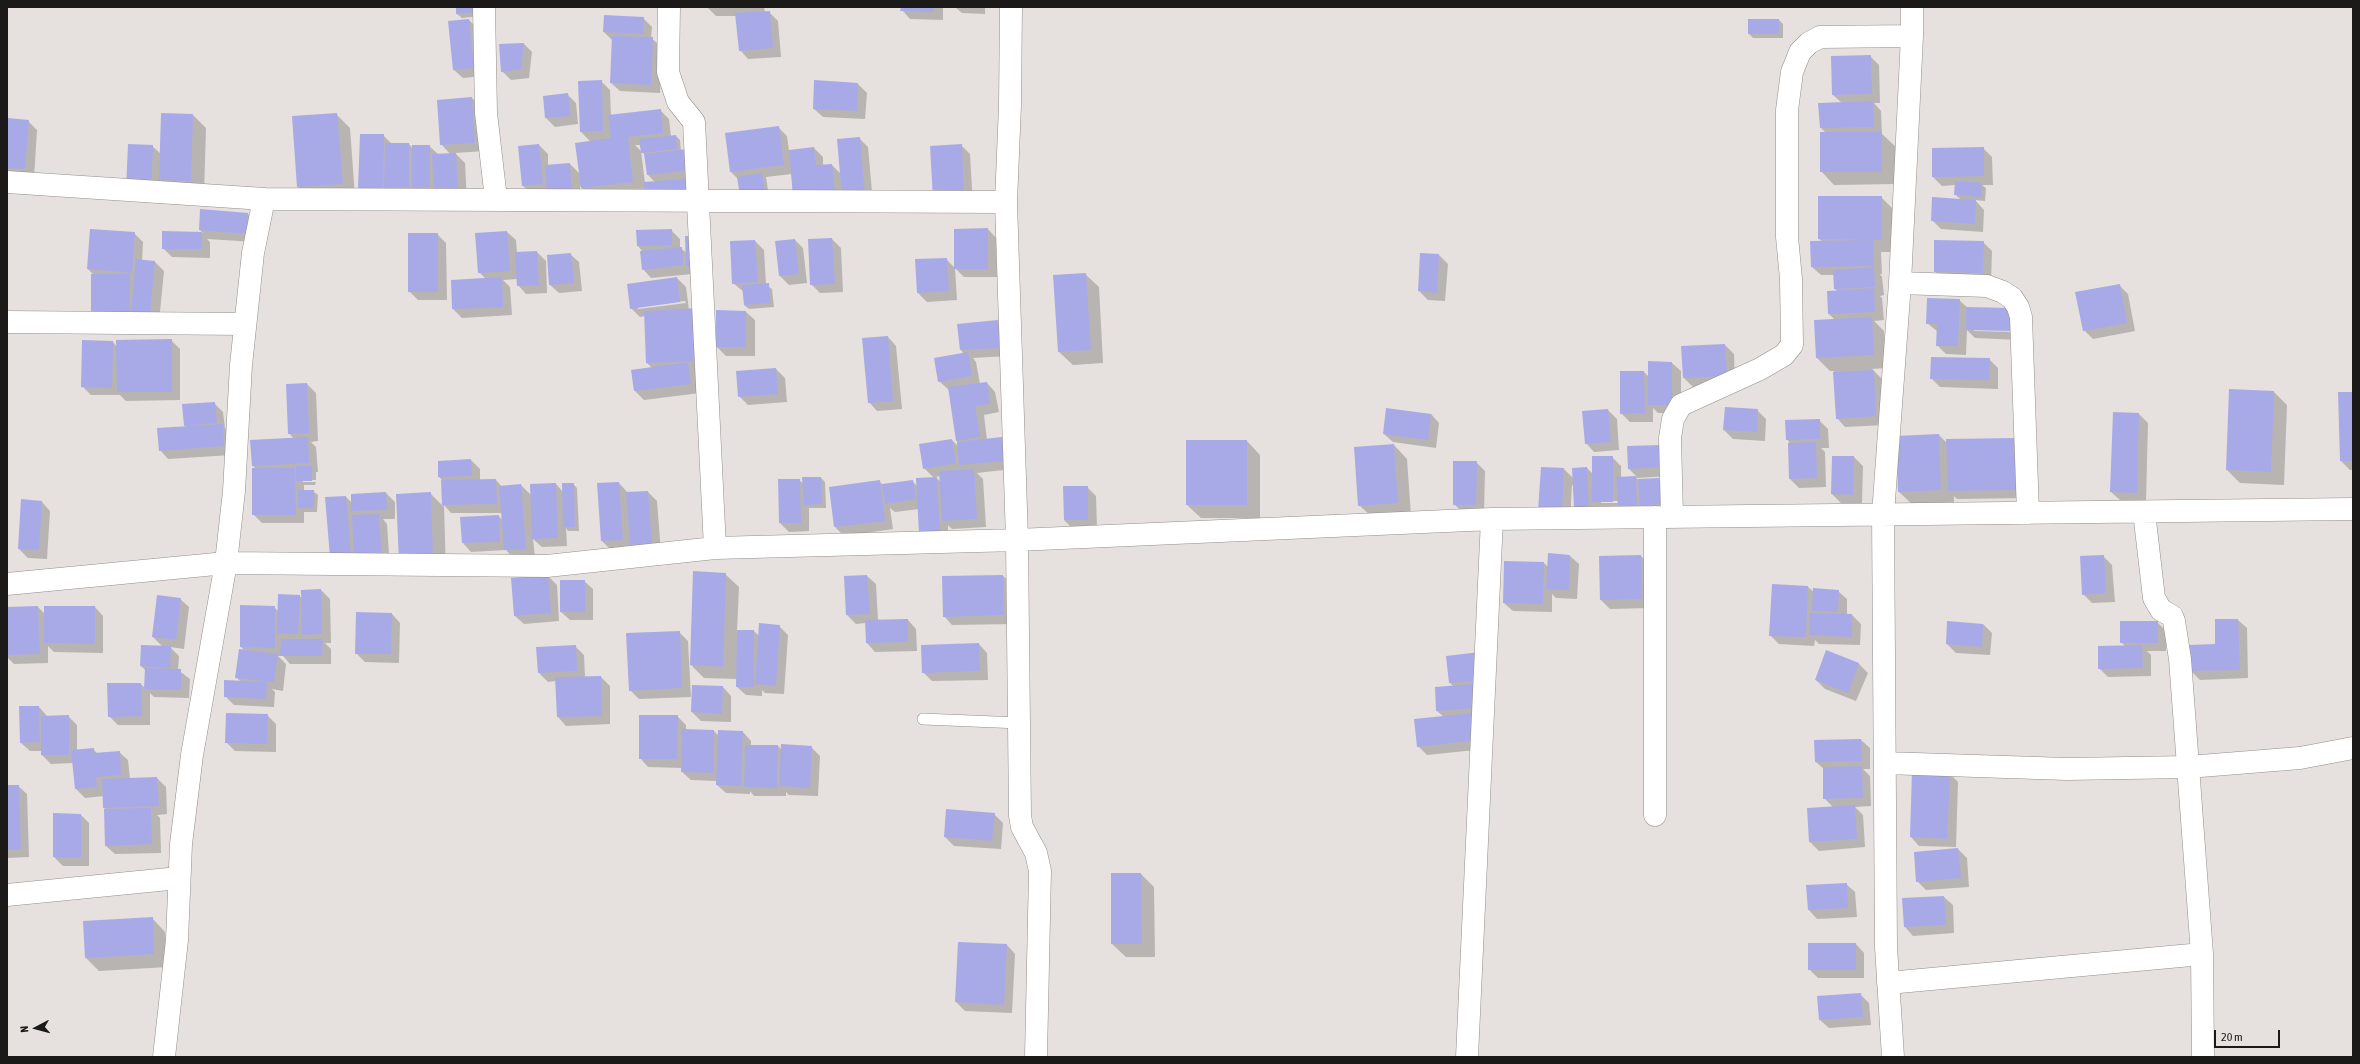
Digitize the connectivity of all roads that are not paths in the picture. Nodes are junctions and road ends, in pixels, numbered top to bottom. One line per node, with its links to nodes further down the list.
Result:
1 (484, 7): 8 (street)
2 (669, 7): 9 (street)
3 (1011, 7): 10 (street)
4 (1912, 7): 5 (street)
5 (1912, 36): 11 (street); 18 (street)
6 (7, 182): 7 (street)
7 (264, 199): 8 (street); 13 (street)
8 (496, 199): 9 (street)
9 (697, 200): 10 (street); 21 (street)
10 (1006, 202): 20 (street)
11 (1900, 284): 16 (street); 17 (street)
12 (7, 322): 13 (street)
13 (245, 324): 22 (street)
14 (2353, 509): 15 (street)
15 (2144, 512): 16 (street); 28 (street)
16 (2028, 513): 17 (street)
17 (1883, 514): 18 (street); 27 (street)
18 (1664, 517): 19 (street); 29 (street)
19 (1492, 520): 20 (street); 36 (street)
20 (1017, 540): 21 (street); 25 (street)
21 (715, 548): 22 (street)
22 (226, 564): 23 (street); 30 (street)
23 (7, 584)
24 (924, 719): 25 (lane)
25 (1020, 723): 35 (street)
26 (2353, 748): 28 (street)
27 (1885, 763): 28 (street); 33 (street)
28 (2188, 767): 32 (street)
29 (1655, 815)
30 (179, 878): 31 (street); 34 (street)
31 (7, 895)
32 (2202, 954): 33 (street); 38 (street)
33 (1888, 983): 37 (street)
34 (164, 1057)
35 (1036, 1057)
36 (1467, 1057)
37 (1893, 1057)
38 (2203, 1057)

